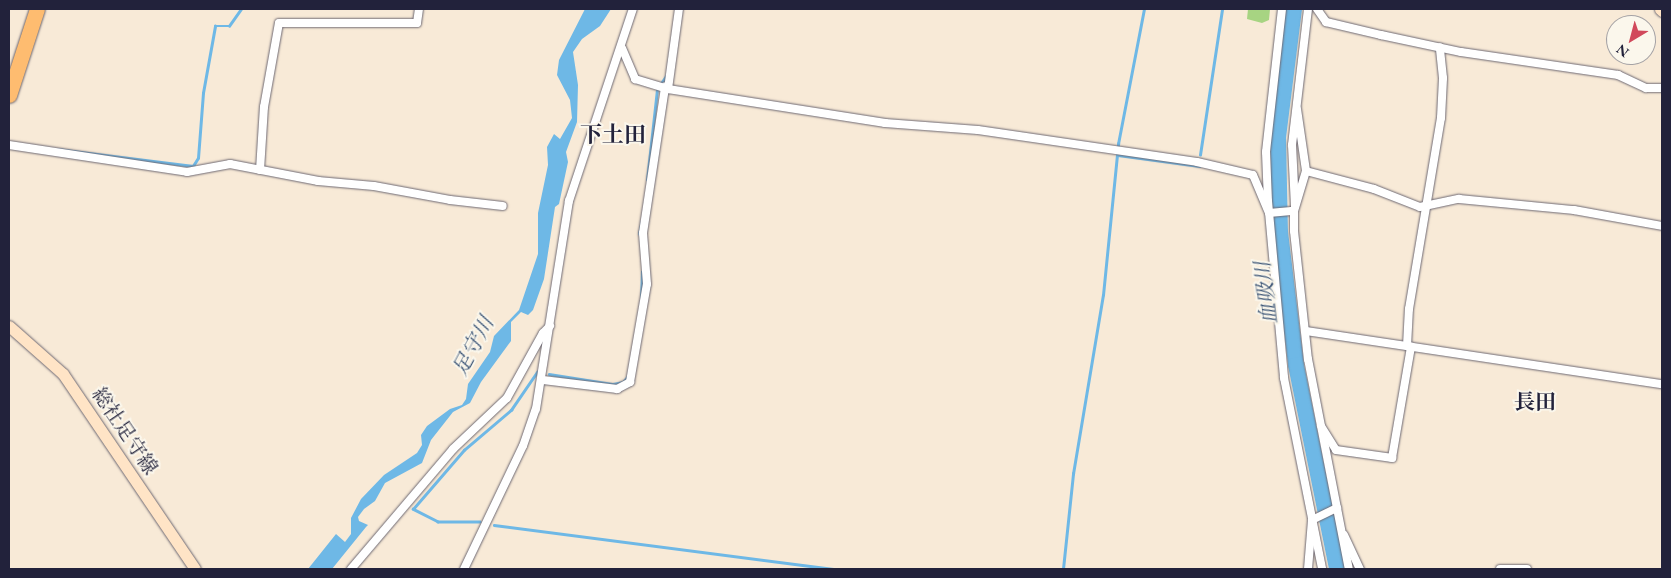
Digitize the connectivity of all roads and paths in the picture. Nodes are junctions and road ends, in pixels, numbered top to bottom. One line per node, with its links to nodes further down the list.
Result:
1 (37, 9): 12 (highway)
2 (419, 9): 15 (street)
3 (633, 9): 9 (street)
4 (679, 9): 10 (street)
5 (1282, 9): 20 (street)
6 (1308, 9): 13 (street)
7 (1317, 9): 8 (street)
8 (1440, 47): 11 (street); 18 (street)
9 (622, 48): 10 (street); 23 (street)
10 (664, 87): 20 (street); 26 (street)
11 (1662, 88)
12 (9, 96)
13 (1297, 109): 16 (street); 19 (street)
14 (9, 145): 15 (street)
15 (260, 170): 17 (street)
16 (1306, 171): 18 (street); 19 (street)
17 (504, 206)
18 (1426, 208): 21 (street); 25 (street)
19 (1293, 210): 20 (street); 24 (street)
20 (1271, 213): 30 (street)
21 (1662, 226)
22 (9, 326): 32 (main road, 総社足守線)
23 (550, 326): 26 (street); 33 (street)
24 (1306, 330): 25 (street); 28 (street)
25 (1409, 347): 27 (street); 28 (street)
26 (543, 380): 34 (street)
27 (1662, 384)
28 (1318, 421): 29 (street)
29 (1334, 509): 30 (street); 31 (street)
30 (1314, 519): 35 (street); 36 (street)
31 (1341, 530): 37 (street); 38 (street)
32 (195, 569)
33 (351, 569)
34 (464, 569)
35 (1308, 569)
36 (1322, 569)
37 (1349, 569)
38 (1360, 569)
39 (1500, 569): 40 (street)
40 (1527, 569)

